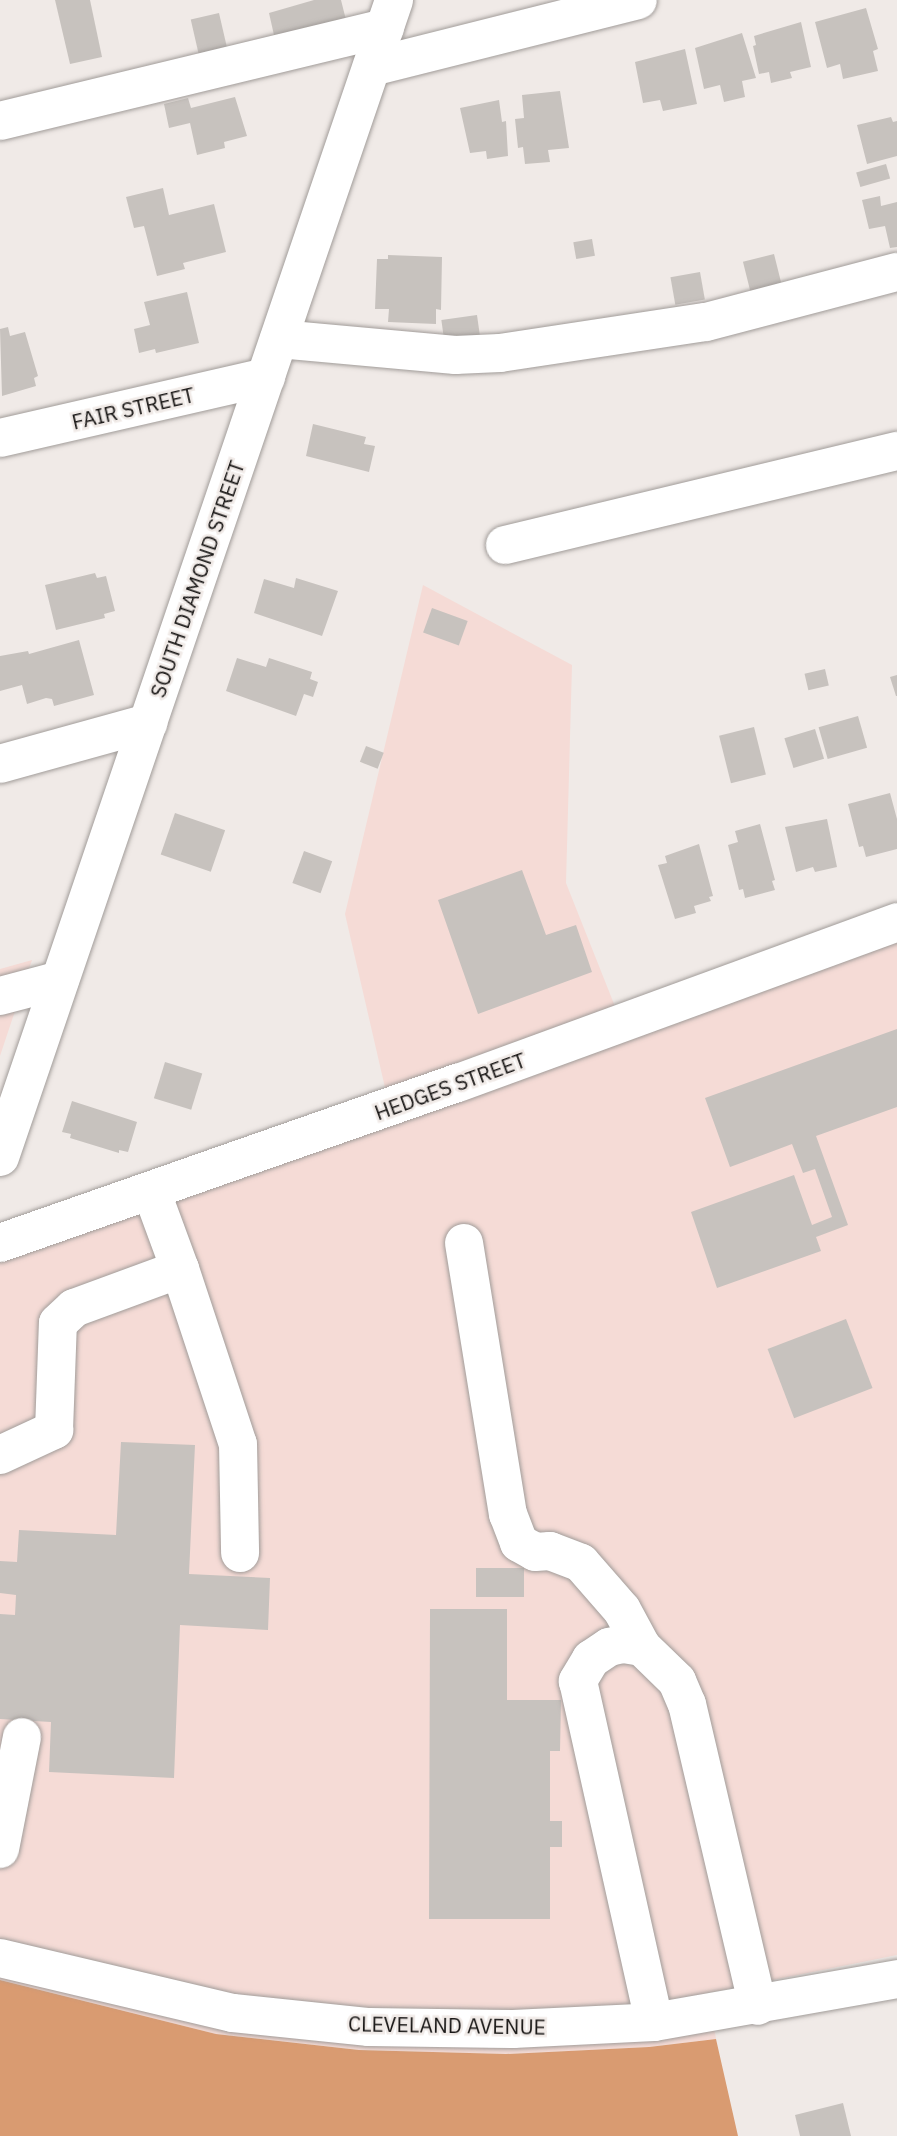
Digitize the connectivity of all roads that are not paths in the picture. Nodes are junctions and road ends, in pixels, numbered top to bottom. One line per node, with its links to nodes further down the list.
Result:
1 (638, 0): 3 (street)
2 (389, 14): 3 (street, SOUTH DIAMOND STREET); 4 (street)
3 (372, 66): 6 (street, SOUTH DIAMOND STREET)
4 (0, 121)
5 (897, 272): 6 (street)
6 (279, 339): 7 (street, SOUTH DIAMOND STREET)
7 (266, 377): 8 (street, FAIR STREET); 11 (street, SOUTH DIAMOND STREET)
8 (0, 438)
9 (897, 451): 10 (street)
10 (505, 545)
11 (148, 723): 12 (street); 14 (street, SOUTH DIAMOND STREET)
12 (0, 764)
13 (897, 922): 17 (street, HEDGES STREET)
14 (60, 980): 15 (street); 16 (street, SOUTH DIAMOND STREET)
15 (0, 996)
16 (2, 1146)
17 (152, 1193): 18 (street, HEDGES STREET); 20 (street)
18 (0, 1243)
19 (464, 1243): 23 (street)
20 (180, 1269): 21 (street); 22 (street)
21 (0, 1455)
22 (240, 1553)
23 (642, 1647): 28 (street); 29 (street)
24 (22, 1737): 25 (street)
25 (0, 1849)
26 (0, 1958): 29 (street, CLEVELAND AVENUE)
27 (896, 1985): 28 (street, CLEVELAND AVENUE)
28 (758, 2006): 29 (street, CLEVELAND AVENUE)
29 (654, 2022)

